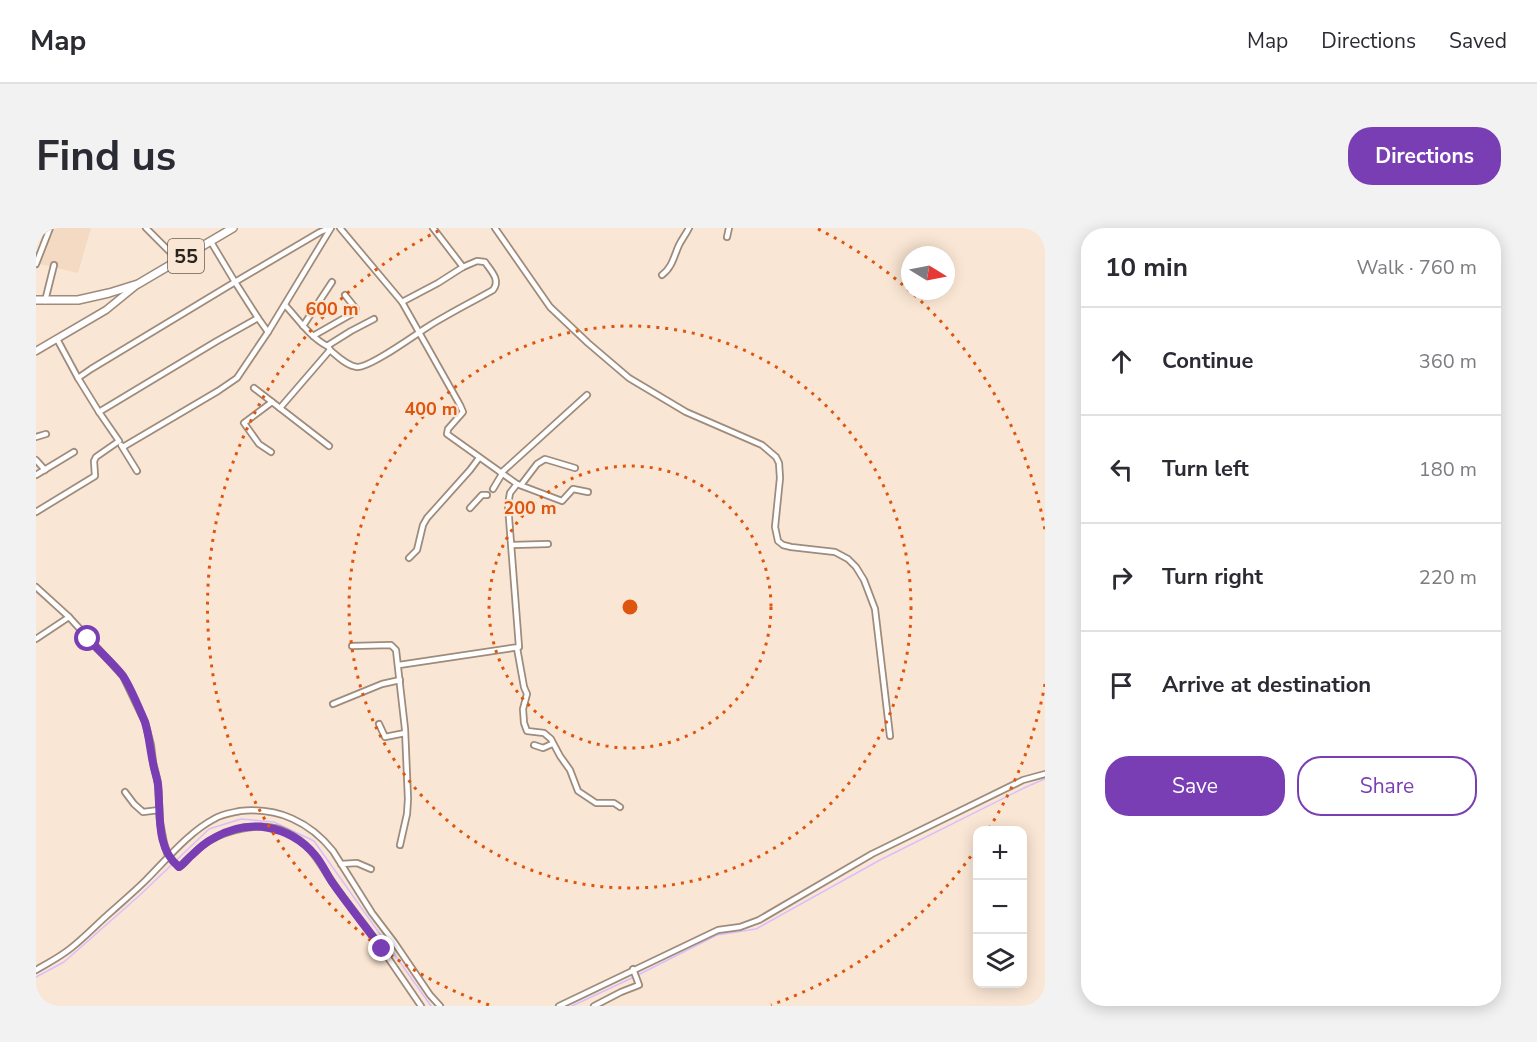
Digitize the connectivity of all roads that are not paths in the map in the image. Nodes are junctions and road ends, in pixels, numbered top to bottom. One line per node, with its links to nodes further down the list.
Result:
1 (50, 228): 14 (street)
2 (146, 228): 13 (street)
3 (233, 228): 10 (highway, 55)
4 (330, 228): 18 (street); 25 (street)
5 (340, 228): 24 (street)
6 (433, 228): 16 (street)
7 (495, 228): 74 (street)
8 (689, 228): 17 (street)
9 (729, 228): 11 (street)
10 (223, 231): 12 (highway, 55)
11 (727, 237)
12 (212, 242): 13 (highway, 55); 18 (street)
13 (178, 260): 20 (highway, 55)
14 (36, 264)
15 (54, 265): 23 (street)
16 (463, 267): 24 (street); 30 (street)
17 (662, 275)
18 (235, 282): 26 (street); 35 (street)
19 (332, 282): 28 (street)
20 (138, 284): 23 (highway, 55); 32 (main road)
21 (345, 295): 31 (street)
22 (36, 300): 23 (highway, 55)
23 (45, 301)
24 (402, 302): 30 (street)
25 (285, 305): 28 (street); 29 (street)
26 (258, 318): 29 (street); 40 (street)
27 (374, 319): 33 (street)
28 (303, 326): 31 (street)
29 (268, 332): 45 (street)
30 (420, 333): 33 (street); 48 (street)
31 (313, 336): 33 (street)
32 (57, 339): 34 (main road); 35 (street)
33 (329, 348): 39 (street)
34 (36, 351)
35 (78, 378): 40 (street)
36 (254, 388): 38 (street)
37 (587, 395): 53 (street)
38 (272, 402): 39 (street); 47 (street)
39 (280, 408): 44 (street)
40 (99, 412): 43 (street)
41 (46, 434): 42 (street)
42 (36, 437)
43 (118, 441): 45 (street); 60 (street)
44 (330, 446)
45 (123, 447): 52 (street)
46 (74, 452): 51 (street)
47 (271, 452)
48 (479, 458): 53 (street); 63 (street)
49 (36, 460): 51 (street)
50 (575, 468): 55 (street)
51 (45, 470): 54 (street)
52 (137, 471)
53 (502, 473): 55 (street); 56 (street)
54 (36, 475)
55 (519, 484): 57 (street); 62 (street)
56 (493, 489)
57 (588, 492)
58 (486, 495): 59 (street)
59 (470, 508)
60 (36, 512)
61 (548, 544): 62 (street)
62 (512, 545): 68 (street)
63 (409, 558)
64 (36, 587): 65 (street)
65 (69, 617): 66 (street); 80 (street)
66 (36, 639)
67 (352, 646): 69 (street)
68 (518, 648): 69 (street); 75 (street)
69 (399, 665): 70 (street)
70 (400, 680): 71 (street); 73 (street)
71 (333, 704)
72 (379, 724): 73 (street)
73 (405, 733): 81 (street)
74 (890, 736)
75 (552, 744): 76 (street); 79 (street)
76 (534, 745)
77 (1045, 774): 86 (street)
78 (126, 792): 80 (street)
79 (620, 807)
80 (159, 810): 82 (street)
81 (400, 845)
82 (169, 858): 83 (street); 85 (street); 87 (street)
83 (341, 864): 84 (street); 88 (street)
84 (371, 869)
85 (36, 970)
86 (634, 971): 89 (street); 90 (street)
87 (421, 1006)
88 (440, 1006)
89 (559, 1006)
90 (594, 1006)

